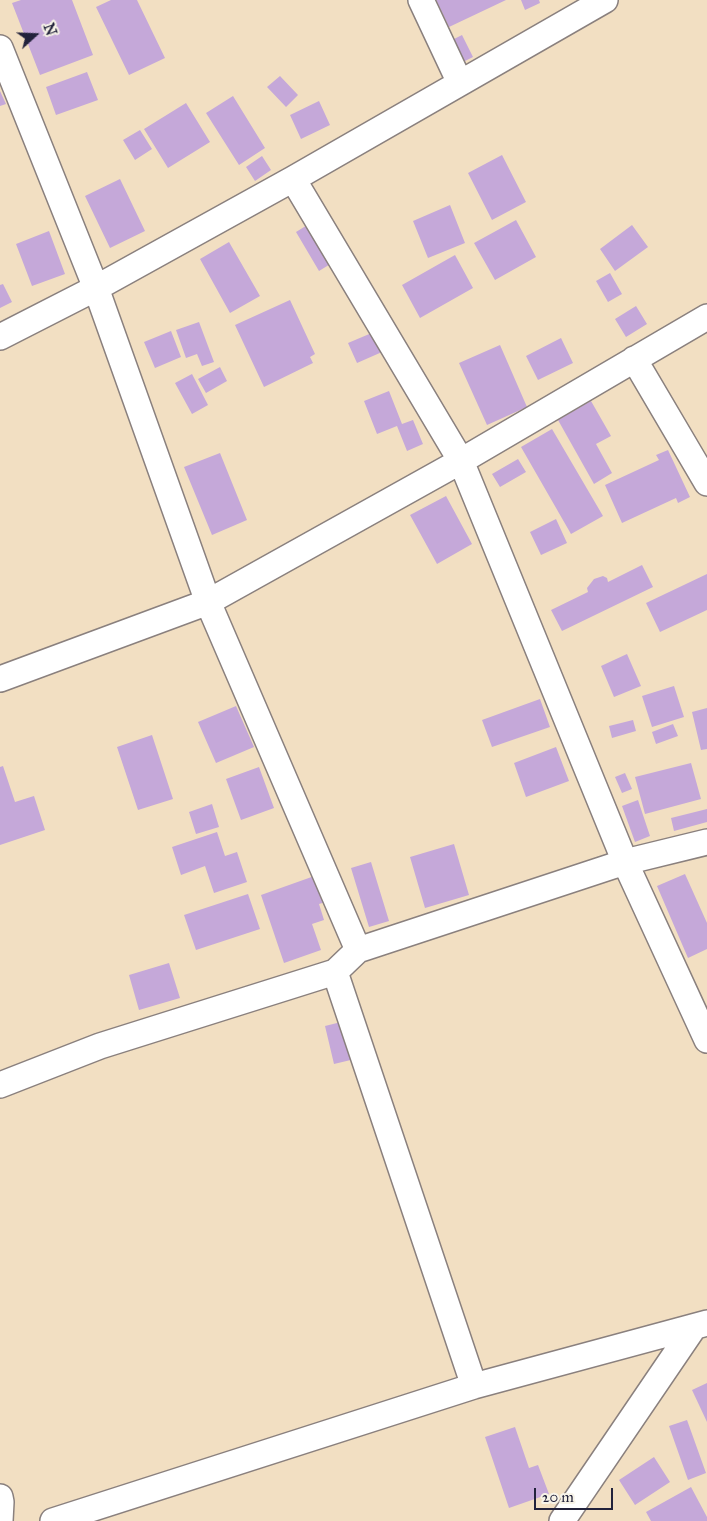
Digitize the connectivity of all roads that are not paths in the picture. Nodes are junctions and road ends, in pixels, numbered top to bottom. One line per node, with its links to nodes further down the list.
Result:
1 (421, 0): 4 (street)
2 (605, 0): 4 (street)
3 (0, 48): 6 (street)
4 (460, 83): 5 (street)
5 (293, 179): 6 (street); 10 (street)
6 (96, 288): 8 (street); 12 (street)
7 (707, 317): 9 (street)
8 (0, 337)
9 (634, 359): 10 (street); 11 (street)
10 (461, 461): 12 (street); 15 (street)
11 (707, 483)
12 (208, 602): 13 (street); 16 (street)
13 (0, 679)
14 (707, 842): 15 (street)
15 (625, 862): 16 (street); 18 (street)
16 (358, 950): 17 (street)
17 (335, 972): 19 (street); 21 (street)
18 (707, 1040)
19 (0, 1085)
20 (701, 1325): 21 (street); 25 (street)
21 (474, 1386): 24 (street)
22 (0, 1497): 23 (street)
23 (0, 1521)
24 (53, 1521)
25 (562, 1521)

